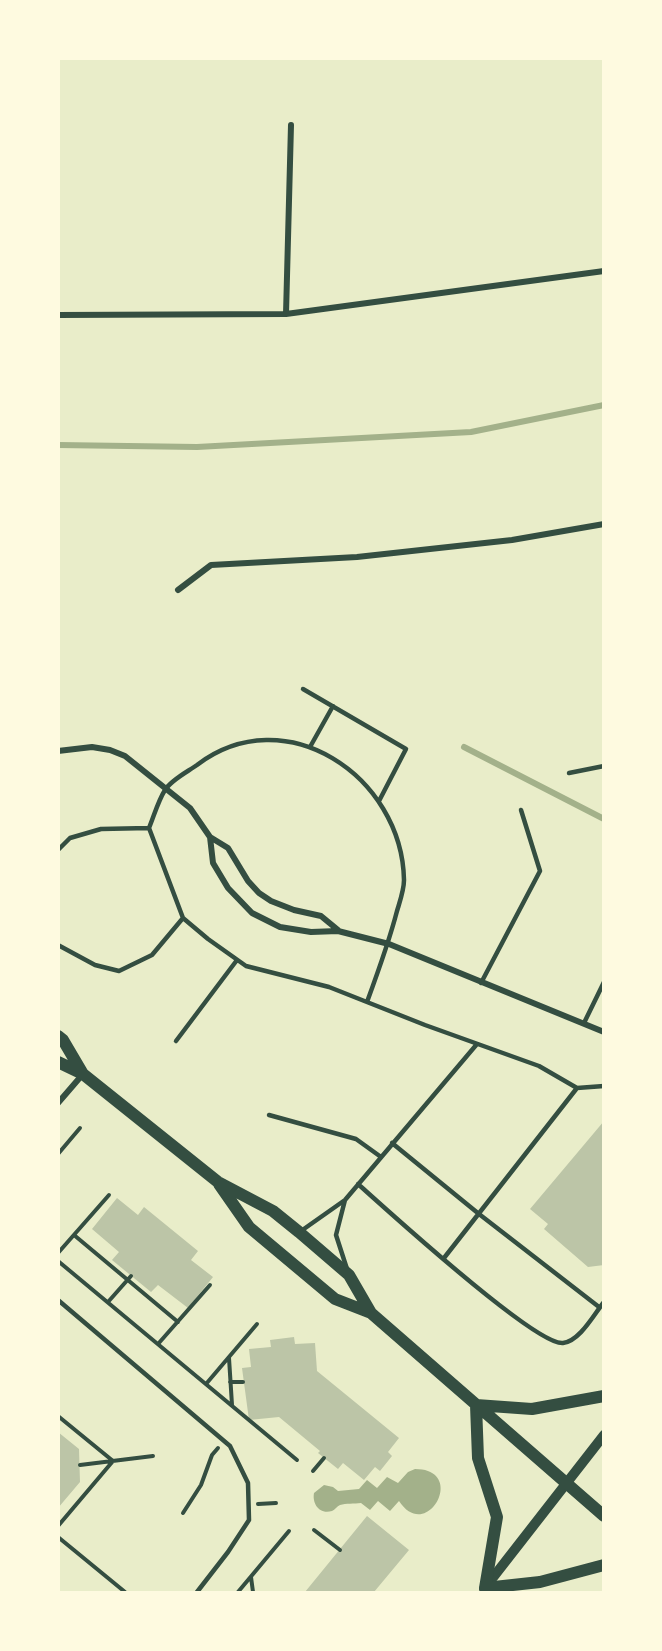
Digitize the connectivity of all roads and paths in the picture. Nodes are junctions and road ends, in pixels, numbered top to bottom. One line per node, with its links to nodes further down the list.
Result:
1 (291, 125): 3 (street)
2 (603, 271): 3 (street)
3 (286, 314): 4 (street)
4 (58, 315)
5 (603, 524): 6 (street)
6 (178, 590)
7 (303, 689): 8 (lane)
8 (333, 706): 9 (lane); 14 (lane)
9 (310, 747): 13 (lane); 14 (lane)
10 (58, 751): 13 (street)
11 (603, 766): 12 (lane)
12 (569, 773)
13 (165, 789): 16 (lane); 17 (street)
14 (379, 801): 21 (lane)
15 (521, 810): 25 (lane)
16 (149, 828): 18 (lane); 19 (lane)
17 (210, 837): 20 (street); 20 (street)
18 (58, 850)
19 (183, 918): 22 (lane); 23 (lane)
20 (338, 931): 21 (street)
21 (389, 944): 25 (street); 26 (lane)
22 (58, 945)
23 (237, 960): 26 (lane); 30 (lane)
24 (603, 982): 27 (lane)
25 (482, 983): 27 (street)
26 (367, 1002): 31 (lane)
27 (584, 1023): 28 (street)
28 (603, 1032)
29 (58, 1036): 33 (main road)
30 (176, 1041)
31 (477, 1044): 35 (lane); 39 (lane)
32 (58, 1062): 33 (main road)
33 (84, 1074): 36 (street); 42 (main road)
34 (603, 1086): 35 (lane)
35 (577, 1088): 46 (lane)
36 (58, 1103)
37 (269, 1115): 41 (lane)
38 (80, 1128): 40 (path)
39 (393, 1143): 41 (lane); 46 (lane)
40 (58, 1154)
41 (381, 1157): 43 (lane)
42 (218, 1182): 47 (main road); 59 (main road)
43 (358, 1184): 45 (lane); 50 (lane)
44 (109, 1195): 48 (path)
45 (345, 1200): 47 (lane); 52 (lane)
46 (479, 1214): 50 (lane); 58 (lane)
47 (299, 1232): 52 (main road)
48 (74, 1235): 49 (path); 53 (path)
49 (58, 1253)
50 (444, 1258): 58 (lane)
51 (58, 1261): 56 (path)
52 (349, 1275): 59 (main road)
53 (129, 1278): 56 (path); 60 (path)
54 (210, 1285): 60 (path)
55 (58, 1300): 72 (lane)
56 (108, 1302): 62 (path)
57 (603, 1302): 58 (lane)
58 (600, 1307)
59 (371, 1313): 68 (main road)
60 (178, 1322): 62 (path)
61 (258, 1324): 63 (path)
62 (158, 1344): 66 (path)
63 (229, 1358): 64 (path); 66 (path)
64 (230, 1382): 65 (path); 69 (path)
65 (243, 1382)
66 (206, 1384): 69 (path)
67 (603, 1396): 68 (main road)
68 (476, 1405): 79 (main road); 89 (main road)
69 (232, 1406): 75 (path)
70 (58, 1416): 76 (path)
71 (603, 1435): 79 (street)
72 (226, 1442): 80 (path); 91 (lane)
73 (153, 1456): 76 (path)
74 (324, 1458): 78 (path)
75 (297, 1460)
76 (112, 1461): 77 (path); 82 (path)
77 (80, 1465)
78 (313, 1471)
79 (566, 1482): 81 (main road); 89 (street)
80 (183, 1513)
81 (603, 1516)
82 (58, 1526)
83 (314, 1530): 86 (path)
84 (289, 1531): 88 (path)
85 (58, 1537): 90 (path)
86 (340, 1550)
87 (603, 1565): 89 (main road)
88 (251, 1576): 92 (path); 93 (path)
89 (483, 1590)
90 (125, 1593)
91 (197, 1593)
92 (238, 1593)
93 (253, 1593)

